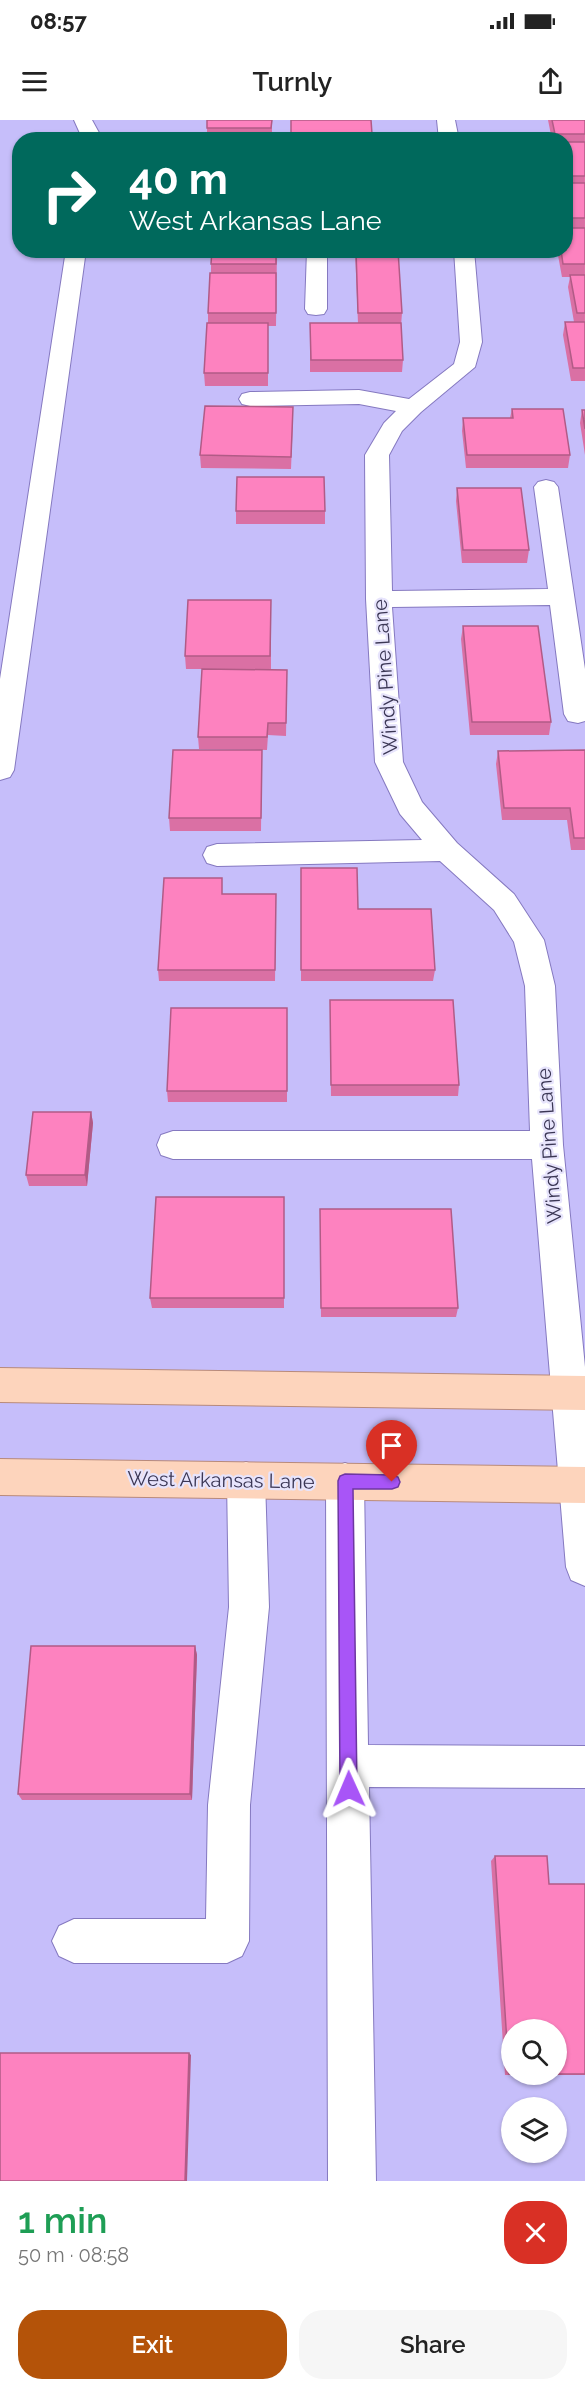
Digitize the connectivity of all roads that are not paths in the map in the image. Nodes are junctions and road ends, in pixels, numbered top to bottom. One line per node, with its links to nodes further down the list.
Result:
1 (75, 258): 11 (street)
2 (317, 258): 4 (street)
3 (465, 258): 6 (street, Windy Pine Lane)
4 (316, 309)
5 (250, 399): 6 (street)
6 (413, 406): 9 (street, Windy Pine Lane)
7 (546, 488): 8 (street)
8 (562, 597): 9 (street); 10 (street)
9 (379, 599): 12 (street, Windy Pine Lane)
10 (578, 714)
11 (0, 770)
12 (447, 850): 13 (street); 15 (street, Windy Pine Lane)
13 (217, 855)
14 (173, 1144): 15 (street)
15 (547, 1144): 17 (street, Windy Pine Lane)
16 (0, 1385): 17 (main road)
17 (577, 1393): 21 (street, Windy Pine Lane)
18 (0, 1477): 19 (main road, West Arkansas Lane)
19 (246, 1480): 20 (main road, West Arkansas Lane); 25 (street)
20 (345, 1481): 21 (main road, West Arkansas Lane); 23 (street)
21 (582, 1485): 22 (street, Windy Pine Lane)
22 (585, 1567)
23 (348, 1766): 24 (street); 26 (street)
24 (585, 1767)
25 (74, 1941)
26 (352, 2181)

